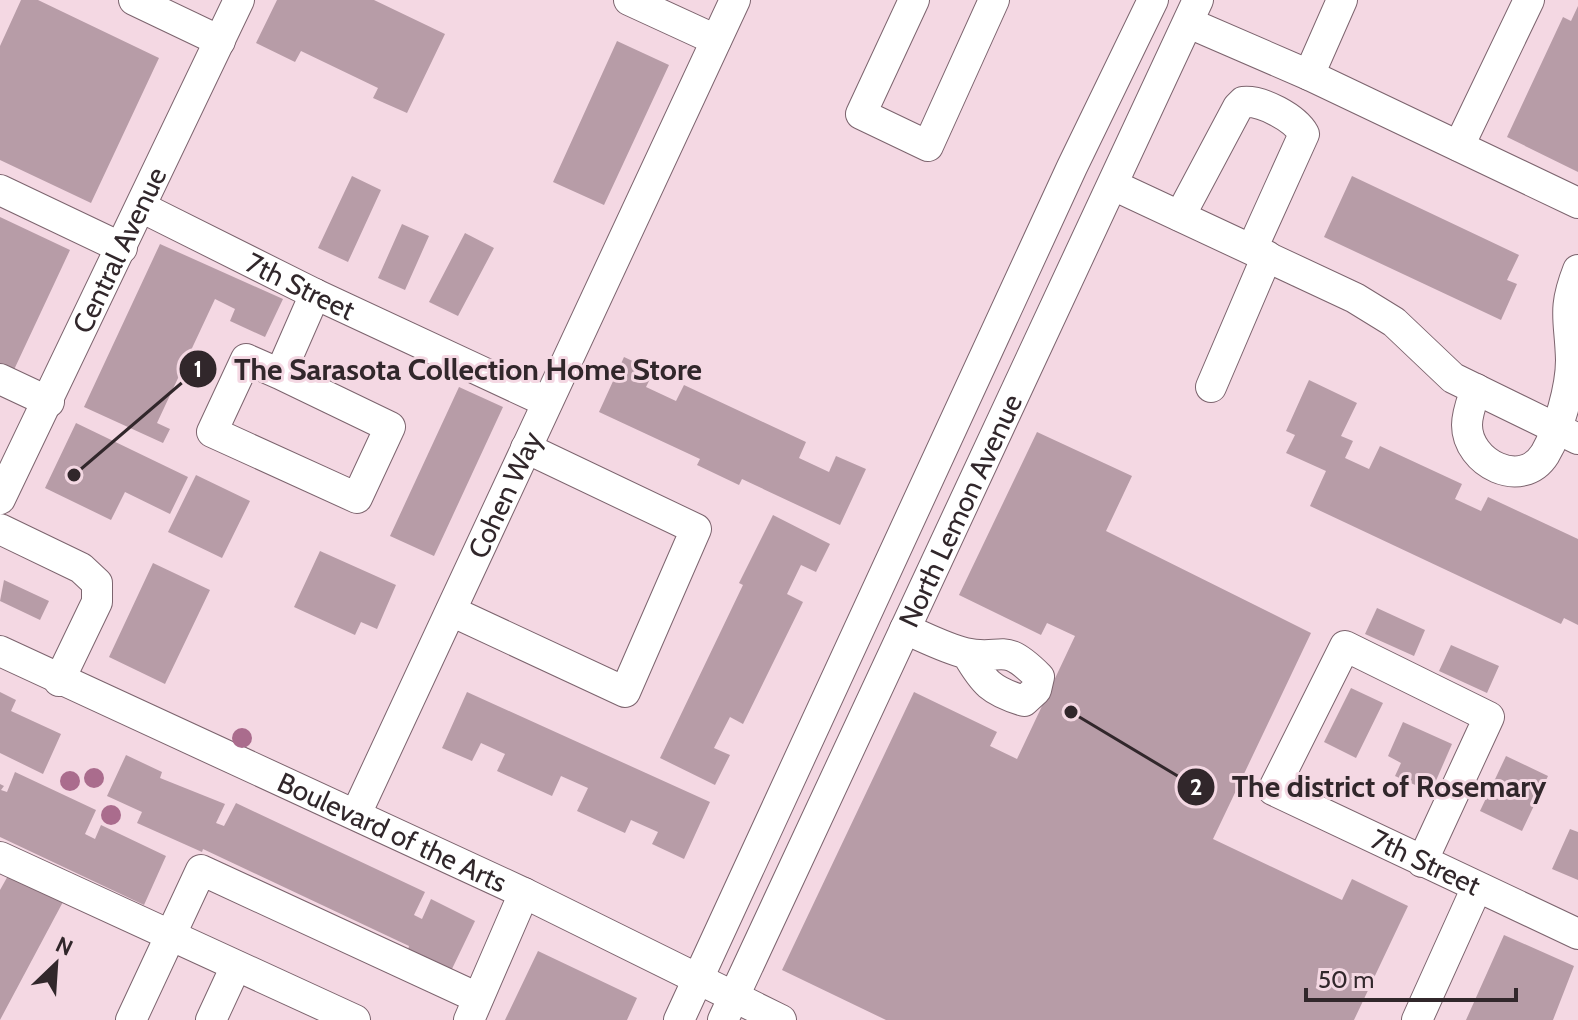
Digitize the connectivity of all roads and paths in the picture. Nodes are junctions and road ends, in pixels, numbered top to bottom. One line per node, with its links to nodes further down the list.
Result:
1 (134, 0): 12 (street)
2 (239, 0): 12 (street, Central Avenue)
3 (629, 0): 11 (street)
4 (735, 0): 11 (street, Cohen Way)
5 (914, 0): 6 (street)
6 (994, 0)
7 (1153, 0): 47 (street)
8 (1342, 0): 13 (street)
9 (1529, 0): 14 (street)
10 (1194, 12): 13 (street); 15 (street, North Lemon Avenue)
11 (716, 40): 29 (street, Cohen Way)
12 (220, 41): 18 (street, Central Avenue)
13 (1309, 75): 14 (street)
14 (1459, 146): 17 (street)
15 (1113, 185): 19 (street); 35 (street, North Lemon Avenue)
16 (0, 190): 20 (street)
17 (1578, 203)
18 (141, 207): 20 (street, Central Avenue); 23 (street, 7th Street)
19 (1180, 216): 21 (street); 21 (street)
20 (122, 248): 28 (street, Central Avenue)
21 (1259, 252): 26 (street); 27 (street)
22 (1578, 270): 30 (street)
23 (315, 294): 24 (street); 29 (street, 7th Street)
24 (280, 374): 24 (street)
25 (0, 379): 28 (street)
26 (1464, 384): 30 (street); 30 (street)
27 (1211, 387)
28 (49, 402): 32 (street, Central Avenue)
29 (547, 402): 31 (street, Cohen Way)
30 (1567, 433)
31 (526, 448): 34 (street, Cohen Way); 34 (street)
32 (0, 499)
33 (0, 529): 38 (street)
34 (451, 611): 39 (street, Cohen Way)
35 (905, 629): 37 (street); 48 (street, North Lemon Avenue)
36 (0, 651): 38 (street, Boulevard of the Arts)
37 (967, 654)
38 (59, 681): 39 (street, Boulevard of the Arts)
39 (356, 814): 43 (street, Boulevard of the Arts)
40 (0, 857): 45 (street)
41 (1422, 862): 41 (street, 7th Street); 42 (street, 7th Street)
42 (1477, 887): 44 (street, 7th Street); 55 (street)
43 (524, 893): 47 (street, Boulevard of the Arts); 49 (street)
44 (1578, 934)
45 (170, 936): 46 (street); 49 (street); 50 (street)
46 (236, 966): 51 (street); 52 (street)
47 (698, 979): 48 (street, Boulevard of the Arts); 53 (street)
48 (728, 1008): 54 (street, Boulevard of the Arts)
49 (473, 1009)
50 (131, 1020)
51 (211, 1020)
52 (355, 1020)
53 (679, 1020)
54 (781, 1020)
55 (1417, 1020)

